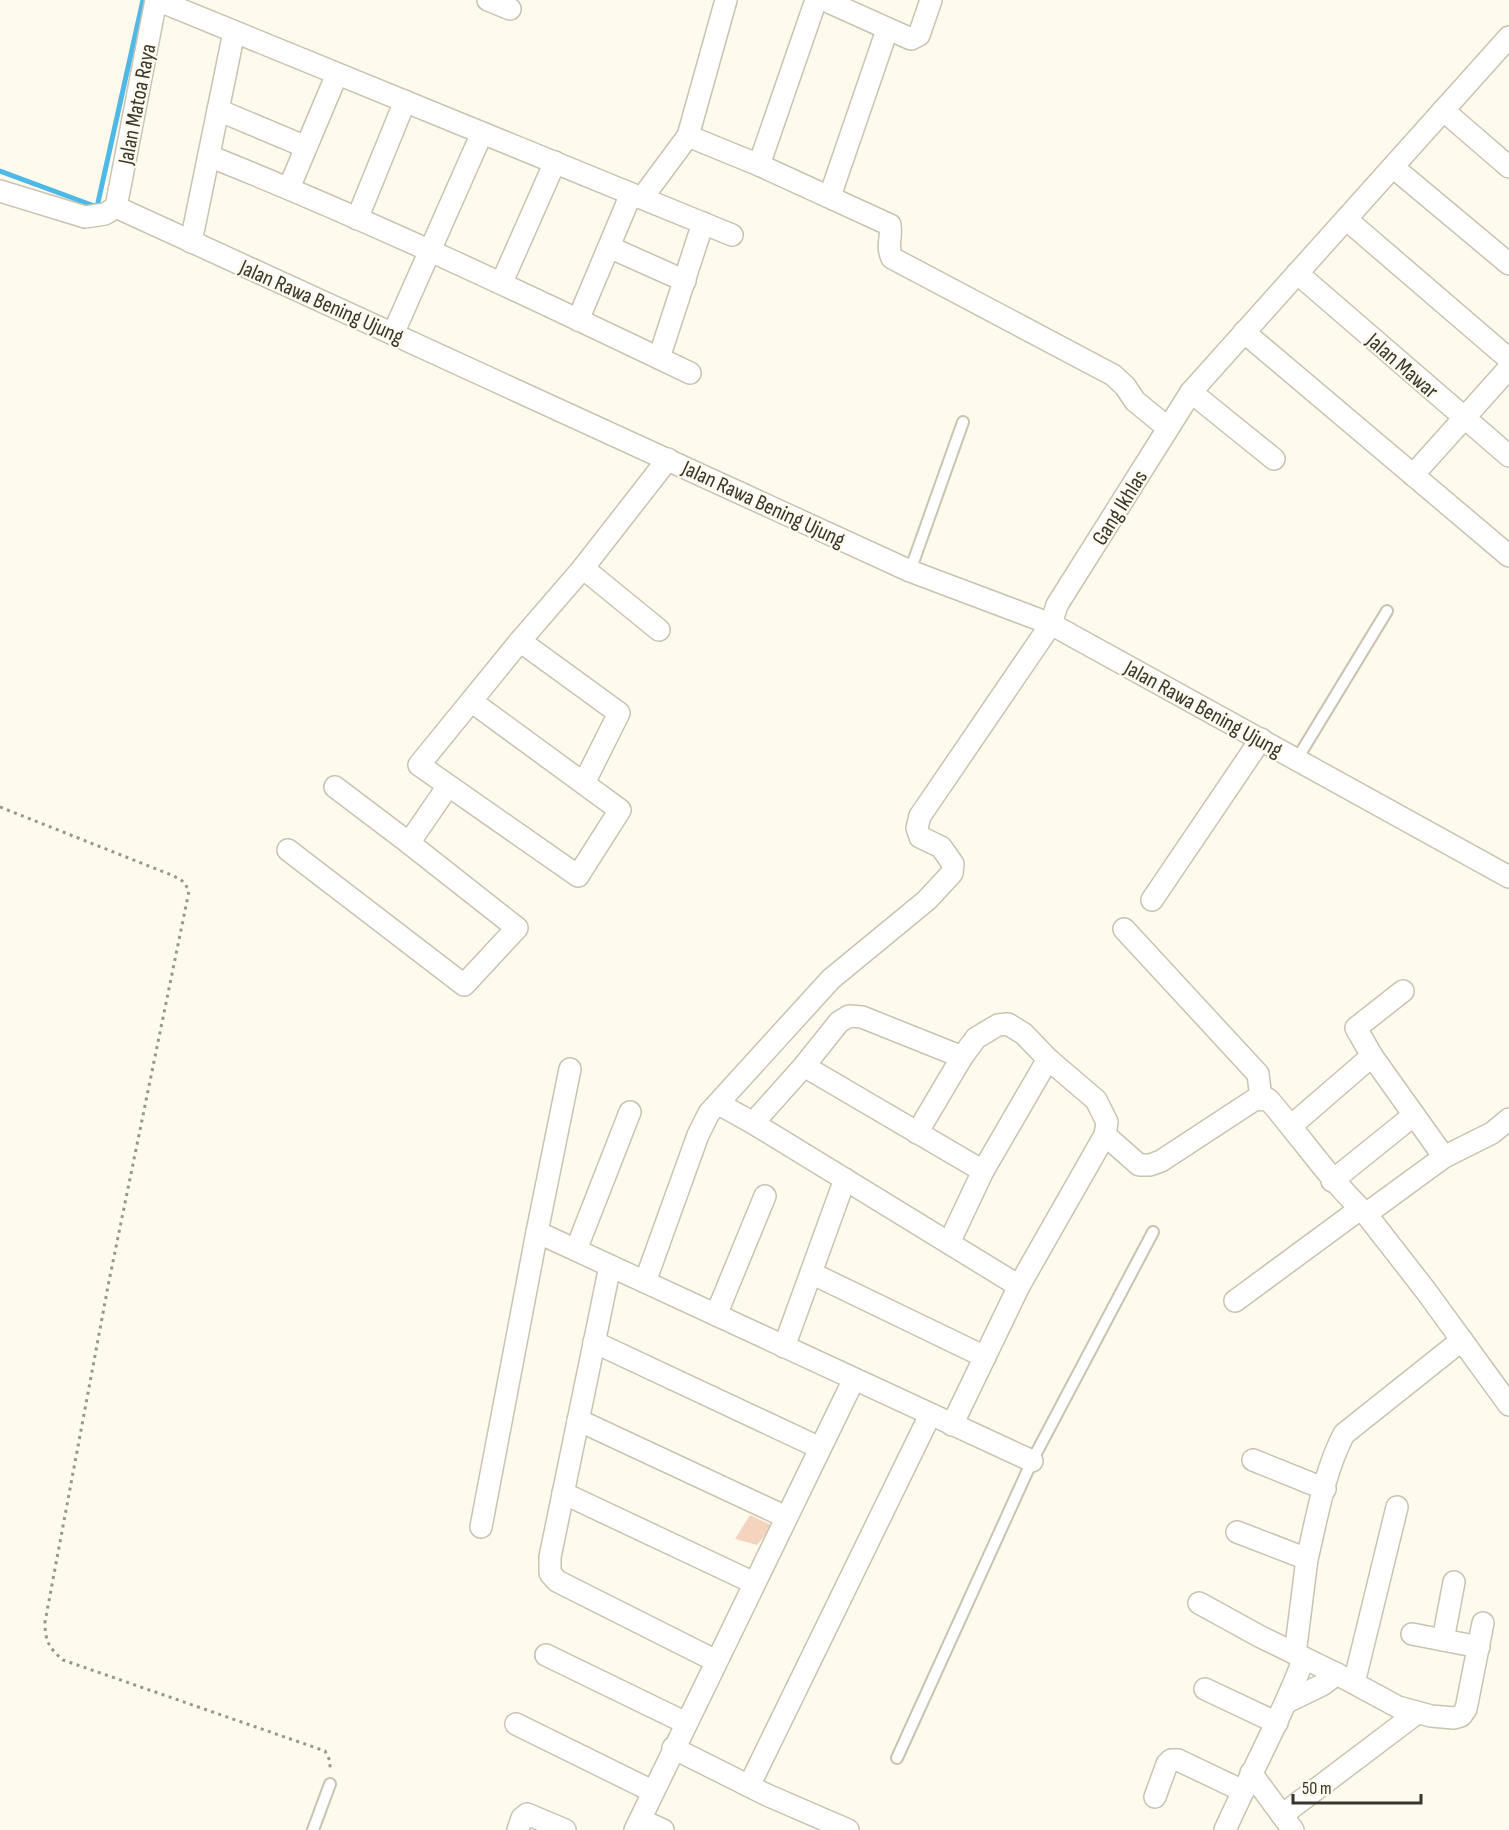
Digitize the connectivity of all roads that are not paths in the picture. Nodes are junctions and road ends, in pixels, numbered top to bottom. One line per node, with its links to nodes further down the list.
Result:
1 (157, 0): 9 (street); 27 (street, Jalan Matoa Raya)
2 (488, 0): 7 (street)
3 (726, 0): 16 (street)
4 (816, 0): 20 (street)
5 (824, 0): 8 (street)
6 (931, 0): 8 (street)
7 (510, 9)
8 (887, 30): 26 (street)
9 (234, 32): 11 (street); 13 (street)
10 (1505, 51): 14 (street, Gang Ikhlas)
11 (337, 74): 12 (street); 17 (street)
12 (405, 101): 15 (street); 28 (street)
13 (218, 110): 17 (street); 18 (street)
14 (1443, 110): 21 (street, Gang Ikhlas); 22 (street)
15 (482, 133): 19 (street); 34 (street)
16 (688, 136): 20 (street); 25 (street)
17 (306, 147): 23 (street)
18 (209, 156): 23 (street); 32 (street)
19 (555, 162): 25 (street); 38 (street)
20 (759, 165): 26 (street)
21 (1393, 167): 29 (street, Gang Ikhlas); 35 (street)
22 (1509, 167)
23 (289, 188): 28 (street)
24 (0, 191): 27 (street)
25 (636, 196): 30 (street); 33 (street)
26 (830, 196): 49 (street)
27 (116, 207): 32 (street, Jalan Rawa Bening Ujung)
28 (357, 219): 34 (street)
29 (1346, 219): 36 (street, Gang Ikhlas); 43 (street)
30 (703, 223): 31 (street); 37 (street)
31 (732, 235)
32 (191, 242): 41 (street, Jalan Rawa Bening Ujung)
33 (609, 247): 37 (street); 39 (street)
34 (430, 251): 38 (street); 41 (street)
35 (1509, 264)
36 (1297, 273): 40 (street, Gang Ikhlas); 47 (street, Jalan Mawar)
37 (685, 281): 42 (street)
38 (502, 282): 39 (street)
39 (578, 320): 42 (street)
40 (1244, 332): 46 (street, Gang Ikhlas); 53 (street)
41 (393, 334): 51 (street, Jalan Rawa Bening Ujung)
42 (659, 358): 45 (street)
43 (1509, 359)
44 (1509, 368): 47 (street)
45 (690, 373)
46 (1191, 392): 49 (street, Gang Ikhlas); 52 (street)
47 (1464, 418): 50 (street, Jalan Mawar); 53 (street)
48 (963, 422): 56 (lane)
49 (1168, 428): 58 (street, Gang Ikhlas)
50 (1509, 456)
51 (668, 459): 55 (street); 56 (street, Jalan Rawa Bening Ujung)
52 (1274, 459)
53 (1413, 475): 54 (street)
54 (1509, 556)
55 (583, 568): 59 (street); 60 (street)
56 (910, 571): 58 (street, Jalan Rawa Bening Ujung)
57 (1387, 611): 63 (lane)
58 (1051, 624): 62 (street, Jalan Rawa Bening Ujung); 79 (street, Gang Ikhlas)
59 (658, 630)
60 (520, 641): 61 (street); 64 (street)
61 (471, 701): 64 (street); 65 (street)
62 (1261, 739): 63 (street, Jalan Rawa Bening Ujung); 70 (street)
63 (1297, 759): 69 (street, Jalan Rawa Bening Ujung)
64 (584, 783): 65 (street)
65 (448, 786): 67 (street)
66 (335, 787): 67 (street)
67 (409, 843): 68 (street)
68 (288, 850)
69 (1509, 877)
70 (1152, 900)
71 (1124, 929): 78 (street)
72 (1402, 991): 73 (street)
73 (1372, 1056): 81 (street); 84 (street)
74 (962, 1057): 75 (street); 76 (street); 85 (street)
75 (1048, 1059): 86 (street); 89 (street)
76 (804, 1066): 83 (street); 85 (street)
77 (570, 1069): 94 (street)
78 (1261, 1100): 84 (street); 86 (street)
79 (719, 1104): 83 (street); 100 (street)
80 (630, 1112): 97 (street)
81 (1414, 1115): 88 (street); 91 (street)
82 (1509, 1119): 87 (street)
83 (753, 1123): 90 (street)
84 (1291, 1126): 91 (street)
85 (917, 1132): 89 (street)
86 (1105, 1134): 101 (street)
87 (1501, 1138): 88 (street)
88 (1444, 1157): 93 (street)
89 (983, 1171): 96 (street)
90 (845, 1179): 96 (street); 99 (street)
91 (1332, 1181): 93 (street)
92 (765, 1196): 103 (street)
93 (1363, 1211): 102 (street); 104 (street)
94 (537, 1232): 97 (street); 120 (street)
95 (1153, 1232): 115 (lane)
96 (949, 1243): 101 (street)
97 (576, 1250): 98 (street)
98 (610, 1266): 100 (street); 105 (street)
99 (812, 1273): 106 (street); 107 (street)
100 (645, 1282): 103 (street)
101 (1019, 1286): 107 (street)
102 (1235, 1301)
103 (716, 1315): 106 (street)
104 (1462, 1340): 109 (street); 116 (street)
105 (594, 1342): 111 (street); 113 (street)
106 (784, 1347): 108 (street)
107 (985, 1357): 112 (street)
108 (854, 1379): 110 (street); 113 (street)
109 (1509, 1405)
110 (930, 1414): 112 (street); 144 (street)
111 (578, 1420): 117 (street); 119 (street)
112 (952, 1425): 115 (street)
113 (820, 1448): 119 (street)
114 (1253, 1460): 116 (street)
115 (1032, 1461): 141 (lane)
116 (1324, 1489): 122 (street)
117 (563, 1493): 124 (street); 132 (street)
118 (1397, 1507): 133 (street)
119 (786, 1517): 124 (street)
120 (482, 1527)
121 (1237, 1532): 122 (street)
122 (1307, 1559): 131 (street)
123 (1454, 1582): 128 (street)
124 (754, 1583): 132 (street)
125 (1199, 1603): 131 (street)
126 (1483, 1623): 129 (street)
127 (1412, 1634): 128 (street)
128 (1443, 1640): 129 (street)
129 (1479, 1647): 136 (street)
130 (546, 1656): 137 (street)
131 (1300, 1656): 133 (street); 135 (street)
132 (716, 1661): 137 (street)
133 (1346, 1678): 135 (street); 136 (street)
134 (1205, 1689): 138 (street)
135 (1287, 1702): 138 (street)
136 (1417, 1713): 147 (street)
137 (686, 1723): 140 (street)
138 (1277, 1723): 142 (street)
139 (516, 1724): 145 (street)
140 (673, 1748): 144 (street); 145 (street)
141 (897, 1758)
142 (1247, 1782): 146 (street); 147 (street); 154 (street)
143 (330, 1784): 149 (lane)
144 (749, 1786): 153 (street)
145 (652, 1791): 148 (street)
146 (1155, 1797)
147 (1287, 1822)
148 (638, 1825): 152 (street)
149 (313, 1830)
150 (518, 1830): 151 (street)
151 (564, 1830)
152 (663, 1830)
153 (848, 1830)
154 (1226, 1830)

